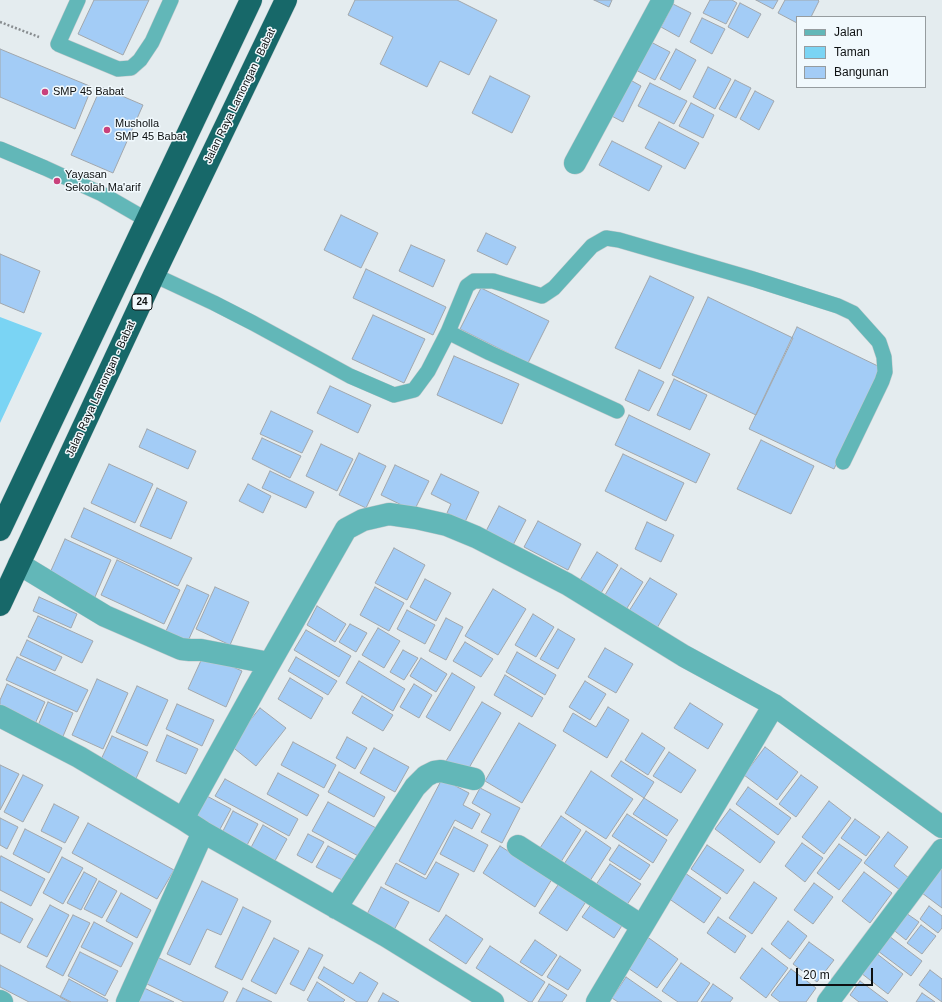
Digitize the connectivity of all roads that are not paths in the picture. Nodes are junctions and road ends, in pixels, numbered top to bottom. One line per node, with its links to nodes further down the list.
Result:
1 (78, 0): 2 (lane)
2 (171, 0)
3 (252, 0): 8 (highway)
4 (286, 0): 9 (highway, Jalan Raya Lamongan - Babat / 24)
5 (663, 0): 7 (street)
6 (0, 150): 8 (lane)
7 (575, 162)
8 (147, 220): 13 (highway)
9 (154, 275): 10 (lane); 14 (highway, Jalan Raya Lamongan - Babat / 24)
10 (448, 332): 11 (lane); 12 (lane)
11 (618, 411)
12 (844, 462)
13 (0, 530)
14 (19, 564): 15 (highway, Jalan Raya Lamongan - Babat / 24); 16 (street)
15 (0, 605)
16 (269, 663): 17 (street); 20 (street)
17 (774, 705): 21 (street); 26 (street)
18 (0, 716): 20 (street)
19 (474, 780): 25 (street)
20 (183, 819): 22 (street)
21 (942, 827)
22 (203, 832): 25 (street); 27 (street)
23 (518, 846): 26 (street)
24 (942, 850): 30 (street)
25 (336, 908): 28 (street)
26 (642, 926): 29 (street)
27 (127, 1002)
28 (493, 1002)
29 (597, 1002)
30 (828, 1002)

